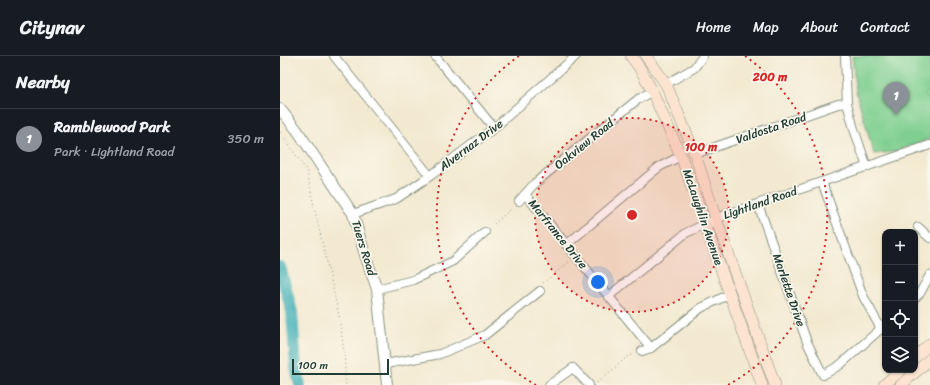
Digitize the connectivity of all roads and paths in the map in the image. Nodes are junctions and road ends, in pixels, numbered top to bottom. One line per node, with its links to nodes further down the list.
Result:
1 (334, 56): 22 (street)
2 (435, 56): 16 (street)
3 (576, 56): 16 (street, Alvernaz Drive)
4 (631, 56): 10 (main road, McLaughlin Avenue)
5 (646, 56): 8 (main road, McLaughlin Avenue)
6 (703, 56): 8 (street)
7 (845, 56): 12 (street)
8 (666, 84): 19 (main road, McLaughlin Avenue)
9 (930, 87): 11 (path)
10 (652, 91): 20 (main road, McLaughlin Avenue); 24 (street, Oakview Road)
11 (930, 98)
12 (847, 103): 19 (street, Valdosta Road); 21 (street)
13 (280, 109): 28 (street, Tuers Road)
14 (868, 119): 15 (path)
15 (858, 127)
16 (494, 128): 22 (street, Alvernaz Drive)
17 (280, 132): 55 (path)
18 (930, 145): 21 (street, Lightland Road)
19 (695, 154): 29 (main road, McLaughlin Avenue)
20 (681, 156): 30 (main road, McLaughlin Avenue); 35 (street)
21 (867, 167): 23 (street, Lightland Road)
22 (430, 176): 28 (street, Alvernaz Drive)
23 (822, 182): 26 (street, Lightland Road); 44 (street)
24 (525, 194): 25 (street, Oakview Road); 35 (street, Marfrance Drive)
25 (519, 202)
26 (758, 204): 29 (street, Lightland Road); 45 (street, Marlette Drive)
27 (511, 209): 31 (path)
28 (353, 214): 39 (street, Tuers Road)
29 (716, 219): 30 (street, Lightland Road); 59 (main road, McLaughlin Avenue)
30 (705, 223): 41 (main road, McLaughlin Avenue); 43 (street, Lightland Road)
31 (494, 224)
32 (918, 227): 34 (street)
33 (485, 232): 39 (street)
34 (930, 238)
35 (566, 245): 43 (street, Marfrance Drive)
36 (570, 261): 38 (path)
37 (930, 274): 42 (street)
38 (543, 283)
39 (377, 289): 52 (street, Tuers Road)
40 (540, 291): 52 (street)
41 (730, 294): 47 (street); 58 (main road, McLaughlin Avenue)
42 (918, 295)
43 (609, 296): 47 (street, Marfrance Drive)
44 (882, 325)
45 (882, 328)
46 (930, 344): 49 (main road)
47 (651, 348): 48 (street)
48 (642, 351)
49 (918, 354)
50 (632, 355): 54 (path)
51 (930, 359): 61 (main road)
52 (384, 362): 56 (street, Tuers Road)
53 (898, 373): 60 (main road)
54 (593, 384): 57 (street)
55 (346, 385)
56 (386, 385)
57 (549, 385)
58 (762, 385)
59 (775, 385)
60 (884, 385)
61 (901, 385)

